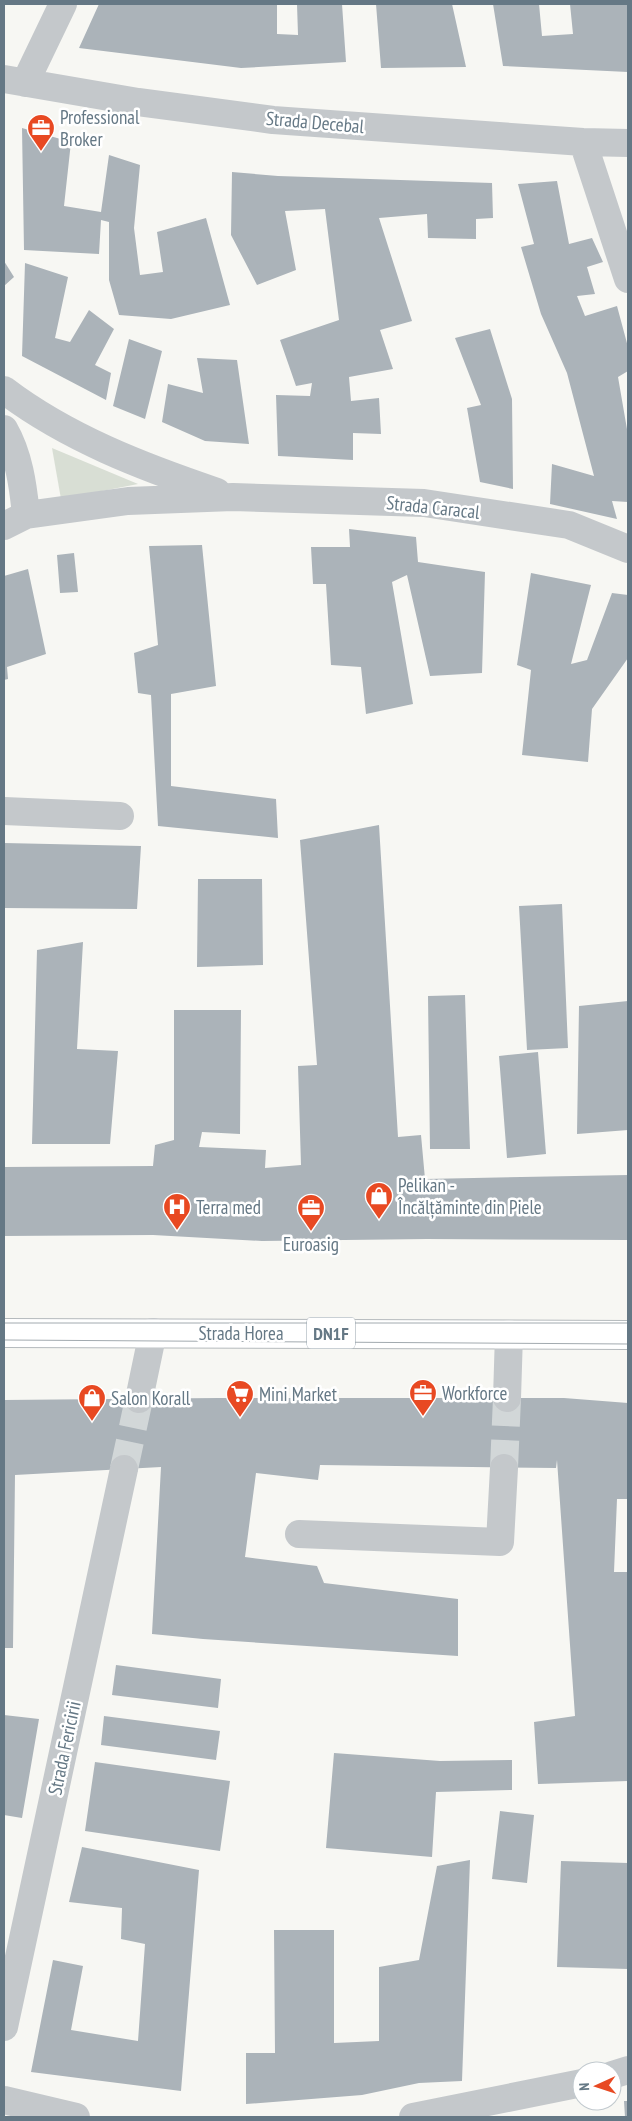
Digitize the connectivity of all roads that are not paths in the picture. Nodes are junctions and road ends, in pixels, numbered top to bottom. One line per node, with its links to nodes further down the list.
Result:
1 (63, 4): 2 (street)
2 (15, 81): 3 (street, Strada Decebal)
3 (583, 142): 4 (street, Strada Decebal); 5 (street)
4 (628, 143)
5 (628, 279)
6 (4, 390): 8 (street, Strada Caracal)
7 (4, 429): 9 (street, Strada Caracal)
8 (233, 497): 9 (street, Strada Caracal); 10 (street, Strada Caracal)
9 (15, 521)
10 (628, 549)
11 (4, 811): 12 (street)
12 (120, 816)
13 (152, 1332): 14 (main road, Strada Horea / DN1F); 15 (main road, Strada Horea / DN1F); 18 (street)
14 (4, 1333)
15 (509, 1334): 16 (main road, Strada Horea / DN1F); 17 (street)
16 (628, 1335)
17 (507, 1398)
18 (139, 1399)
19 (504, 1468): 21 (street)
20 (124, 1469): 22 (street, Strada Fericirii)
21 (299, 1534)
22 (4, 2027)
23 (572, 2085): 26 (street)
24 (4, 2100): 25 (street)
25 (76, 2117)
26 (413, 2117)

